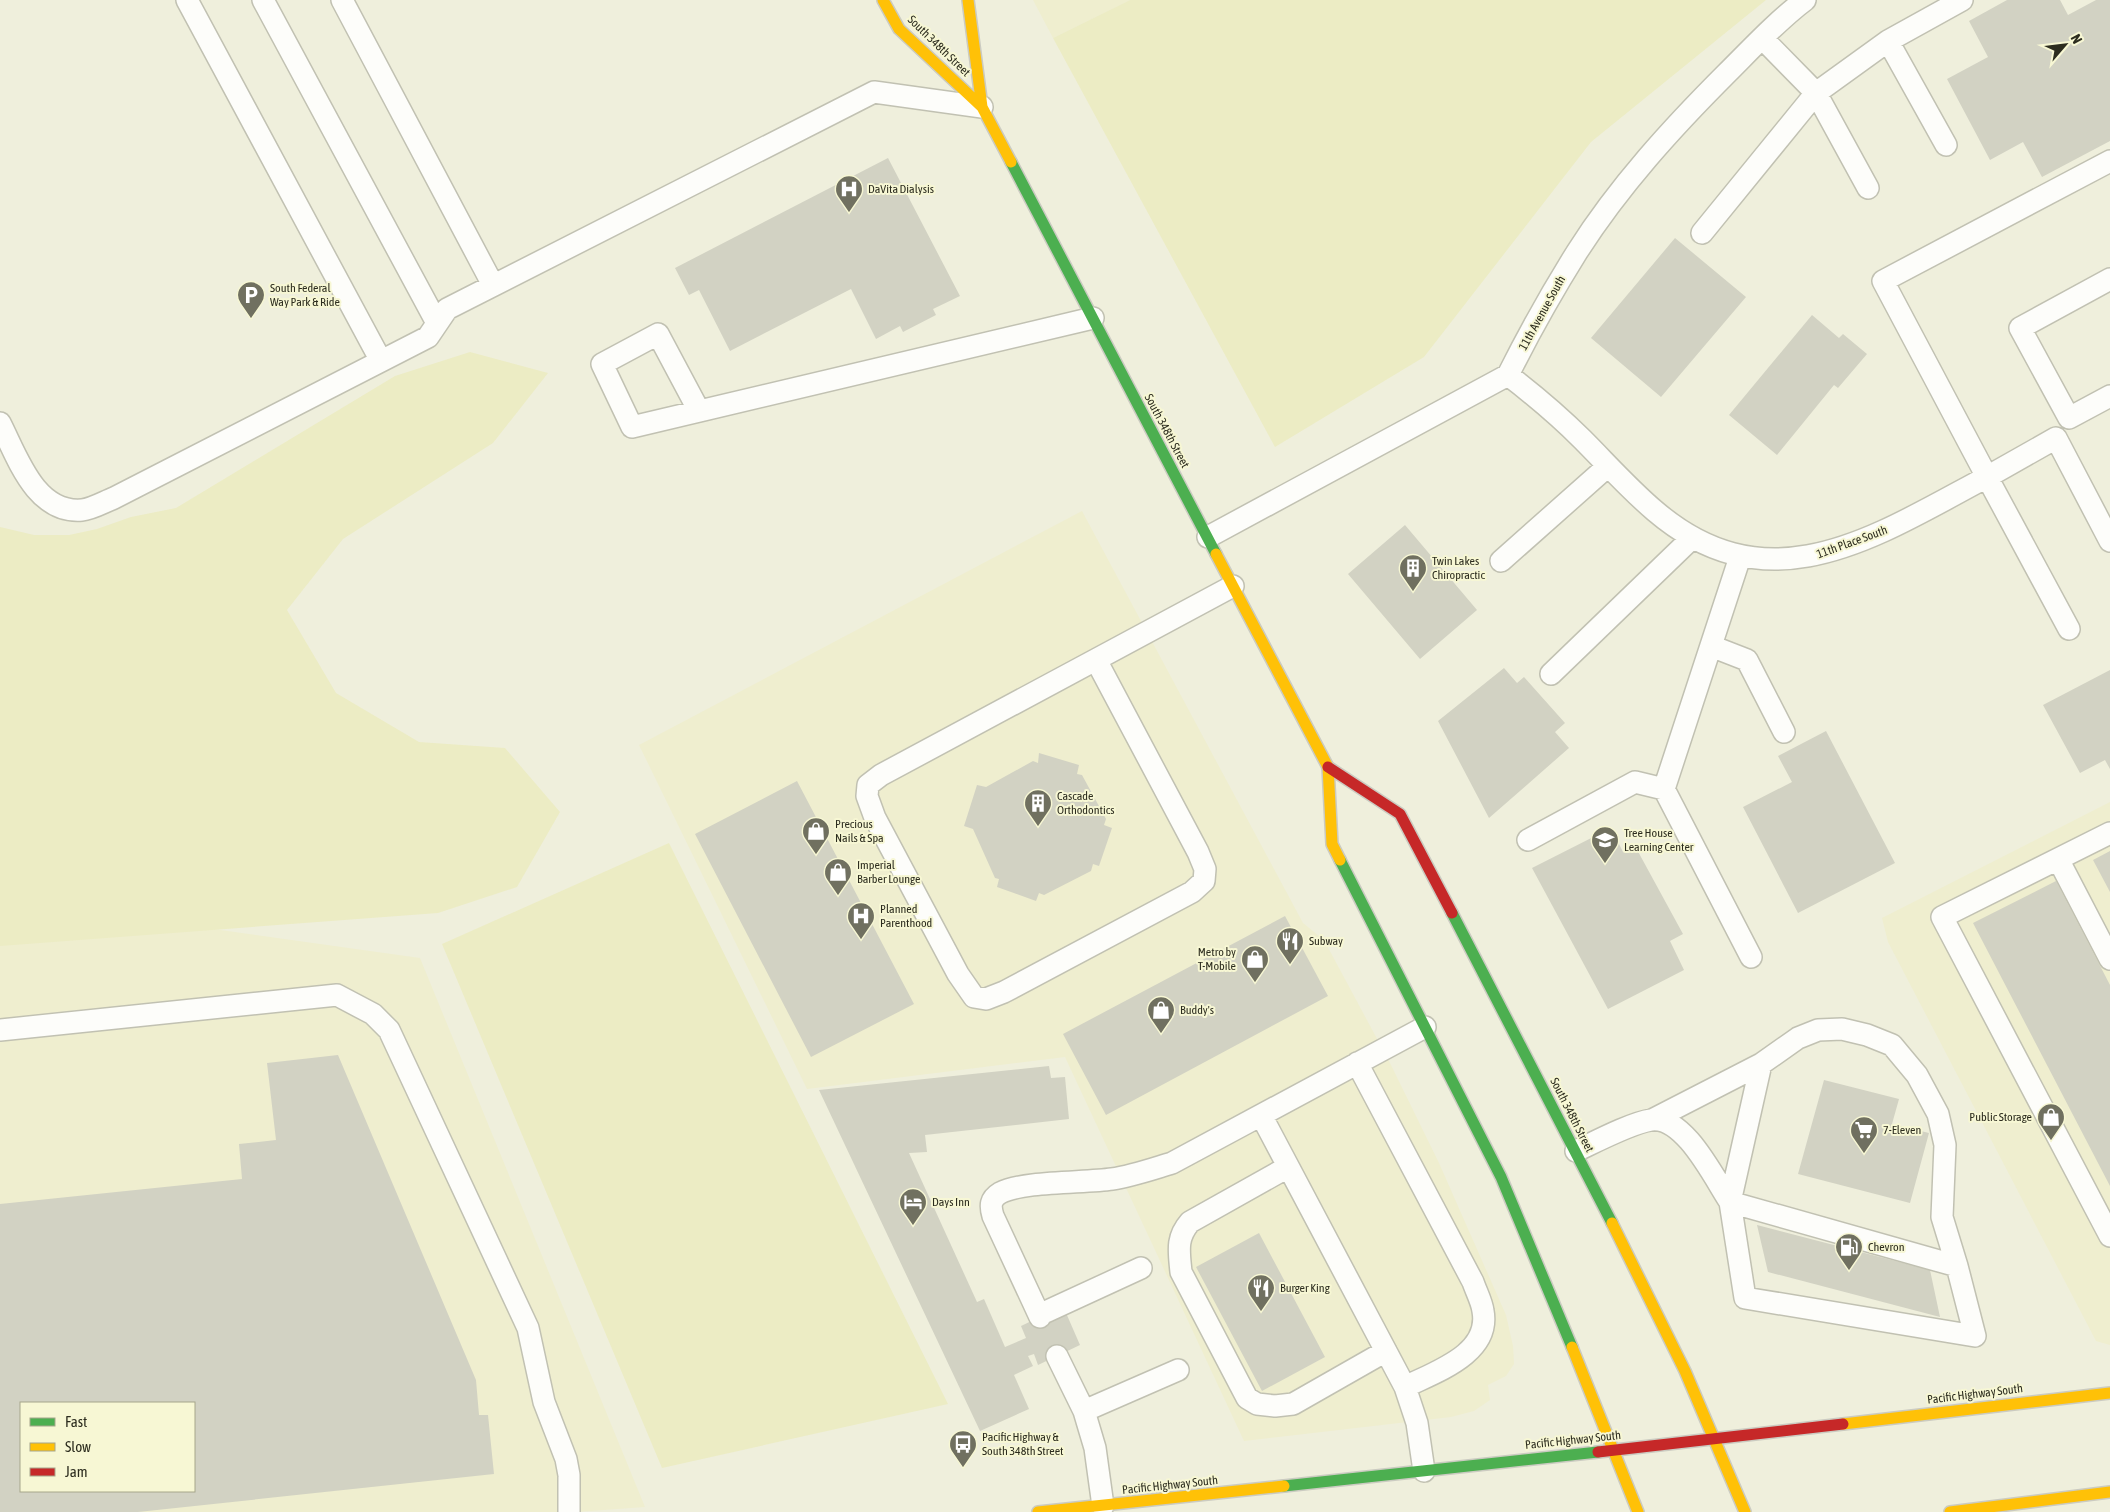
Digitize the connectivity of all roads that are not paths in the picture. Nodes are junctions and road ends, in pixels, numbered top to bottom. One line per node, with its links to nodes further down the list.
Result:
1 (188, 0): 20 (lane)
2 (262, 0): 19 (lane)
3 (342, 0): 17 (lane)
4 (883, 0): 11 (main road, South 348th Street)
5 (968, 0): 11 (main road, South 348th Street)
6 (1805, 0): 8 (lane, 11th Avenue South)
7 (1962, 0): 9 (lane)
8 (1762, 39): 10 (lane); 21 (lane, 11th Avenue South)
9 (1888, 41): 10 (lane); 12 (lane)
10 (1816, 93): 14 (lane); 15 (lane)
11 (982, 107): 17 (lane); 18 (main road, South 348th Street)
12 (1946, 145)
13 (2110, 162): 28 (lane)
14 (1868, 188)
15 (1702, 233)
16 (2110, 279): 24 (lane)
17 (493, 285): 19 (lane)
18 (1093, 318): 23 (lane); 29 (main road, South 348th Street)
19 (437, 323): 20 (lane)
20 (381, 360): 25 (lane)
21 (1508, 375): 27 (lane, 11th Place South); 29 (lane)
22 (2110, 396): 24 (lane)
23 (699, 411): 23 (lane)
24 (2069, 418): 26 (lane)
25 (0, 423)
26 (2056, 438): 28 (lane, 11th Place South); 31 (lane)
27 (1608, 466): 30 (lane, 11th Place South); 33 (lane)
28 (1987, 477): 32 (lane, 11th Place South); 35 (lane)
29 (1208, 537): 34 (main road, South 348th Street)
30 (1692, 538): 32 (lane, 11th Place South); 38 (lane)
31 (2110, 541)
32 (1740, 557): 36 (lane)
33 (1501, 560)
34 (1233, 586): 37 (lane); 40 (main road, South 348th Street)
35 (2069, 629)
36 (1711, 646): 39 (lane); 41 (lane)
37 (1096, 660): 37 (lane)
38 (1551, 674)
39 (1784, 732)
40 (1328, 767): 47 (main road, South 348th Street); 53 (main road, South 348th Street)
41 (1664, 789): 43 (lane); 45 (lane)
42 (2110, 833): 44 (lane)
43 (1528, 840)
44 (2058, 859): 46 (lane); 56 (lane)
45 (1751, 957)
46 (2110, 959)
47 (1425, 1027): 49 (lane); 66 (main road, South 348th Street)
48 (0, 1030): 70 (lane)
49 (1357, 1063): 51 (lane); 62 (lane)
50 (1761, 1064): 52 (lane); 55 (lane); 57 (lane)
51 (1261, 1115): 54 (lane); 58 (lane)
52 (1652, 1120): 53 (lane); 55 (lane)
53 (1576, 1151): 65 (main road, South 348th Street)
54 (1288, 1167): 59 (lane); 59 (lane)
55 (1730, 1202): 57 (lane); 57 (lane)
56 (2110, 1236)
57 (1957, 1266)
58 (1141, 1268)
59 (1386, 1351): 62 (lane)
60 (1057, 1356): 64 (lane)
61 (1178, 1370): 64 (lane)
62 (1405, 1387): 67 (lane)
63 (2110, 1393): 65 (main road, Pacific Highway South)
64 (1084, 1411): 69 (lane)
65 (1715, 1438): 66 (main road, Pacific Highway South); 73 (main road, South 348th Street)
66 (1613, 1450): 67 (main road, Pacific Highway South); 72 (main road, South 348th Street)
67 (1424, 1471): 69 (main road, Pacific Highway South)
68 (2108, 1496): 74 (main road)
69 (1102, 1506): 71 (main road, Pacific Highway South)
70 (569, 1512)
71 (1038, 1512)
72 (1638, 1512)
73 (1745, 1512)
74 (1950, 1512)

